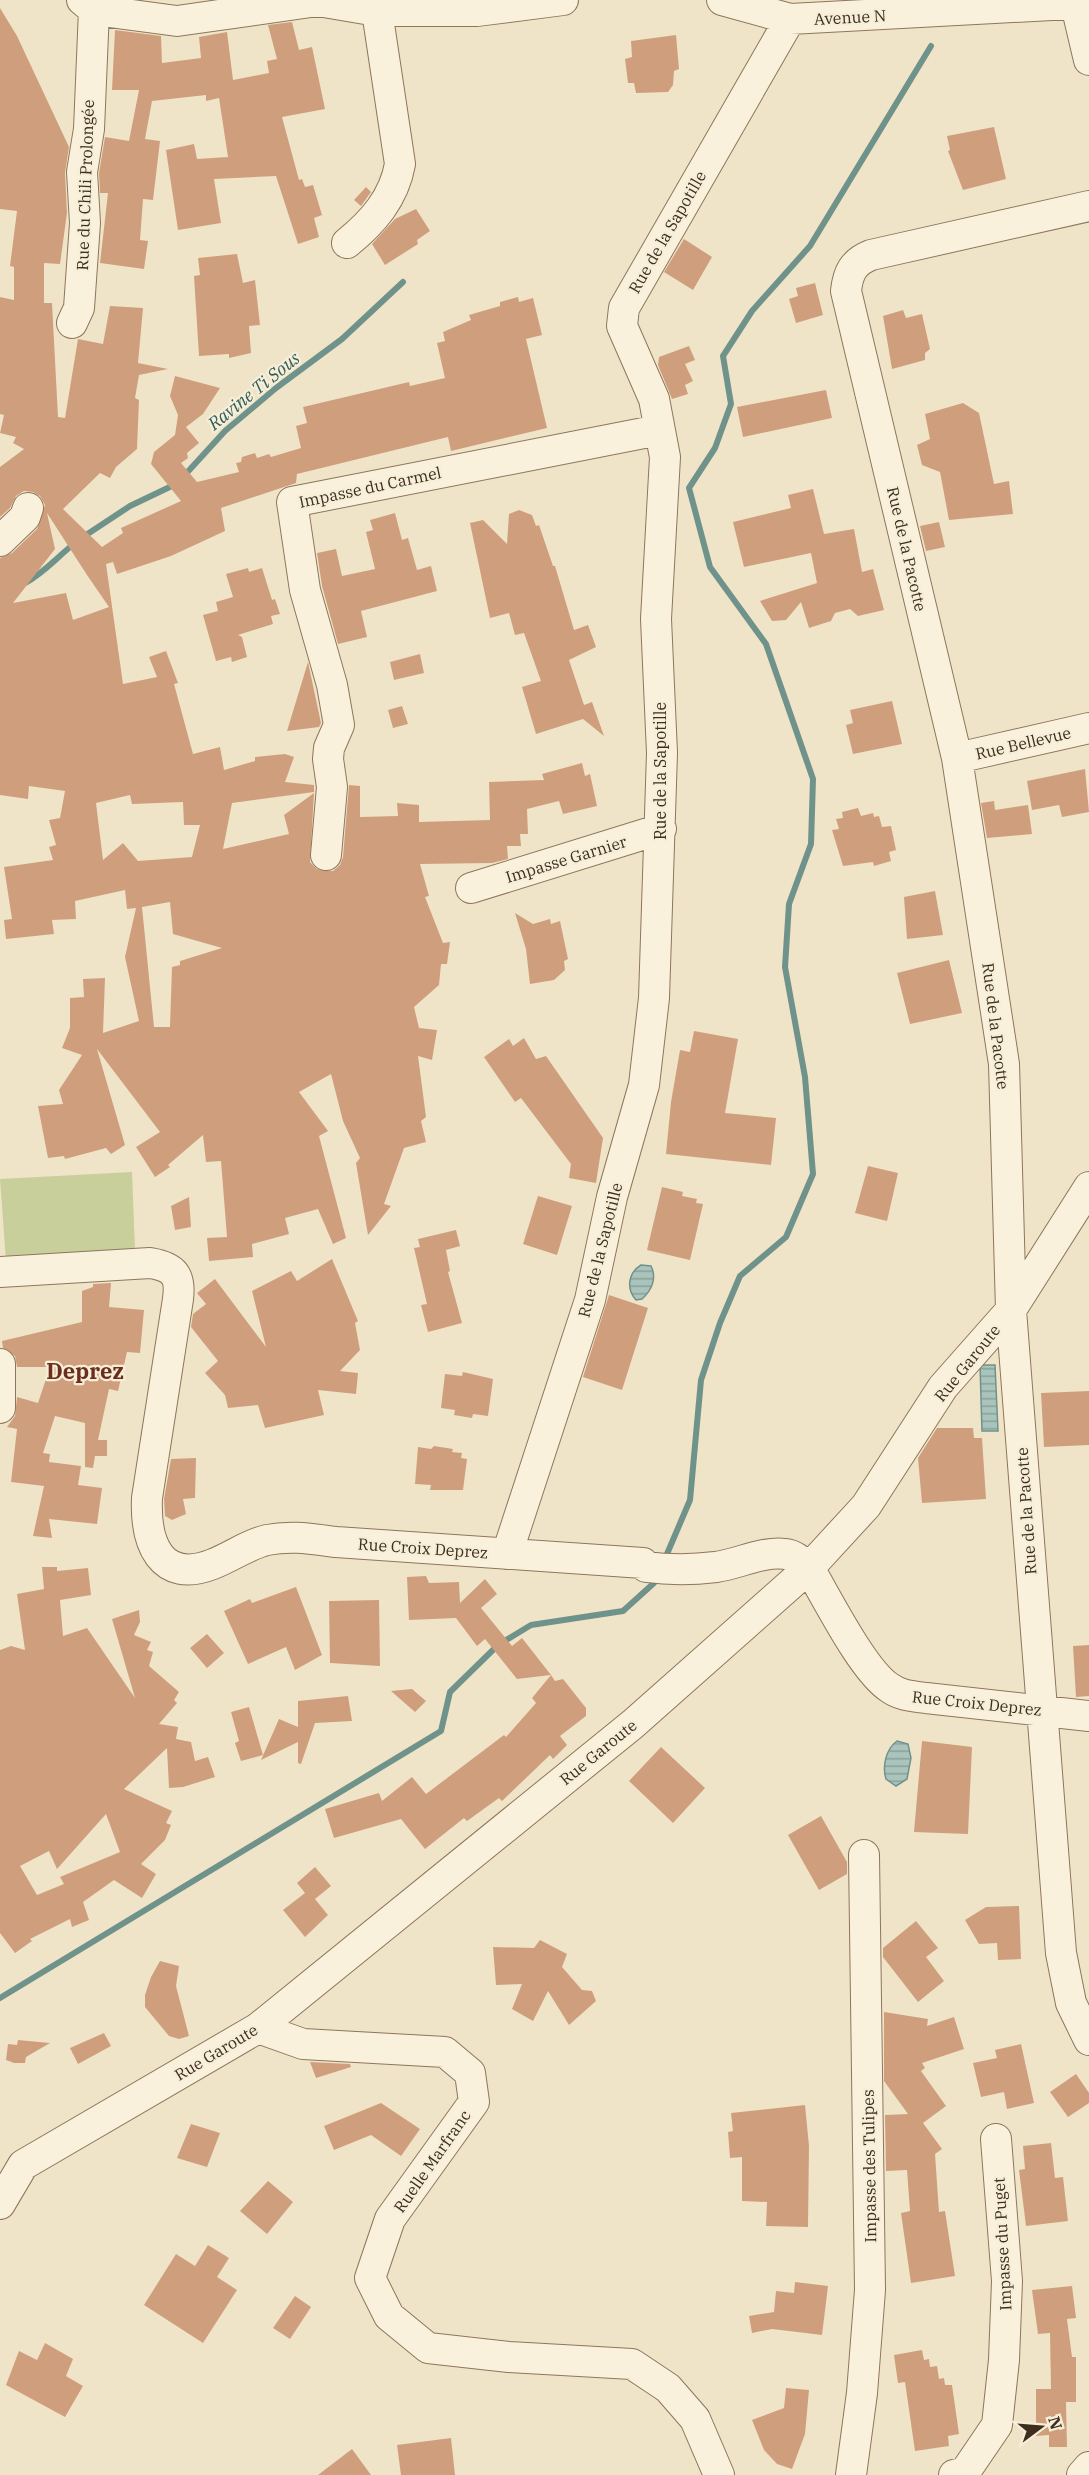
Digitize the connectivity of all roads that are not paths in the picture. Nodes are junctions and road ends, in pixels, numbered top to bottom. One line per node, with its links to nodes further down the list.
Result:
1 (563, 0): 6 (street)
2 (722, 0): 8 (street, Avenue N)
3 (1005, 4): 4 (street, Avenue N); 8 (street, Avenue N)
4 (1083, 4): 9 (street)
5 (88, 5): 7 (street); 12 (street, Rue du Chili Prolongée)
6 (480, 5): 7 (street)
7 (377, 11): 11 (street)
8 (790, 19): 13 (street, Rue de la Sapotille)
9 (1089, 60)
10 (1089, 206): 17 (street, Rue de la Pacotte)
11 (347, 243)
12 (72, 323)
13 (659, 430): 18 (street, Rue de la Sapotille); 19 (street, Impasse du Carmel)
14 (28, 508): 15 (street)
15 (0, 542)
16 (1089, 728): 17 (street, Rue Bellevue)
17 (957, 758): 23 (street, Rue de la Pacotte)
18 (662, 829): 20 (street, Impasse Garnier); 26 (street, Rue de la Sapotille)
19 (326, 855)
20 (471, 888)
21 (1089, 1187): 23 (street, Rue Garoute)
22 (0, 1272): 26 (street, Rue Croix Deprez)
23 (1011, 1310): 27 (street, Rue Garoute); 28 (street, Rue de la Pacotte)
24 (0, 1364): 25 (street)
25 (0, 1408)
26 (507, 1554): 27 (street, Rue Croix Deprez)
27 (809, 1568): 28 (street, Rue Croix Deprez); 31 (street, Rue Garoute)
28 (1041, 1710): 29 (street, Rue Croix Deprez); 32 (street, Rue de la Pacotte)
29 (1089, 1716)
30 (864, 1855): 37 (street, Impasse des Tulipes)
31 (258, 2028): 34 (street, Rue Garoute); 36 (street, Ruelle Marfranc)
32 (1089, 2040)
33 (996, 2139): 38 (street, Impasse du Puget)
34 (0, 2204)
35 (1089, 2467): 39 (street)
36 (719, 2475)
37 (853, 2475)
38 (954, 2475)
39 (1082, 2475)

